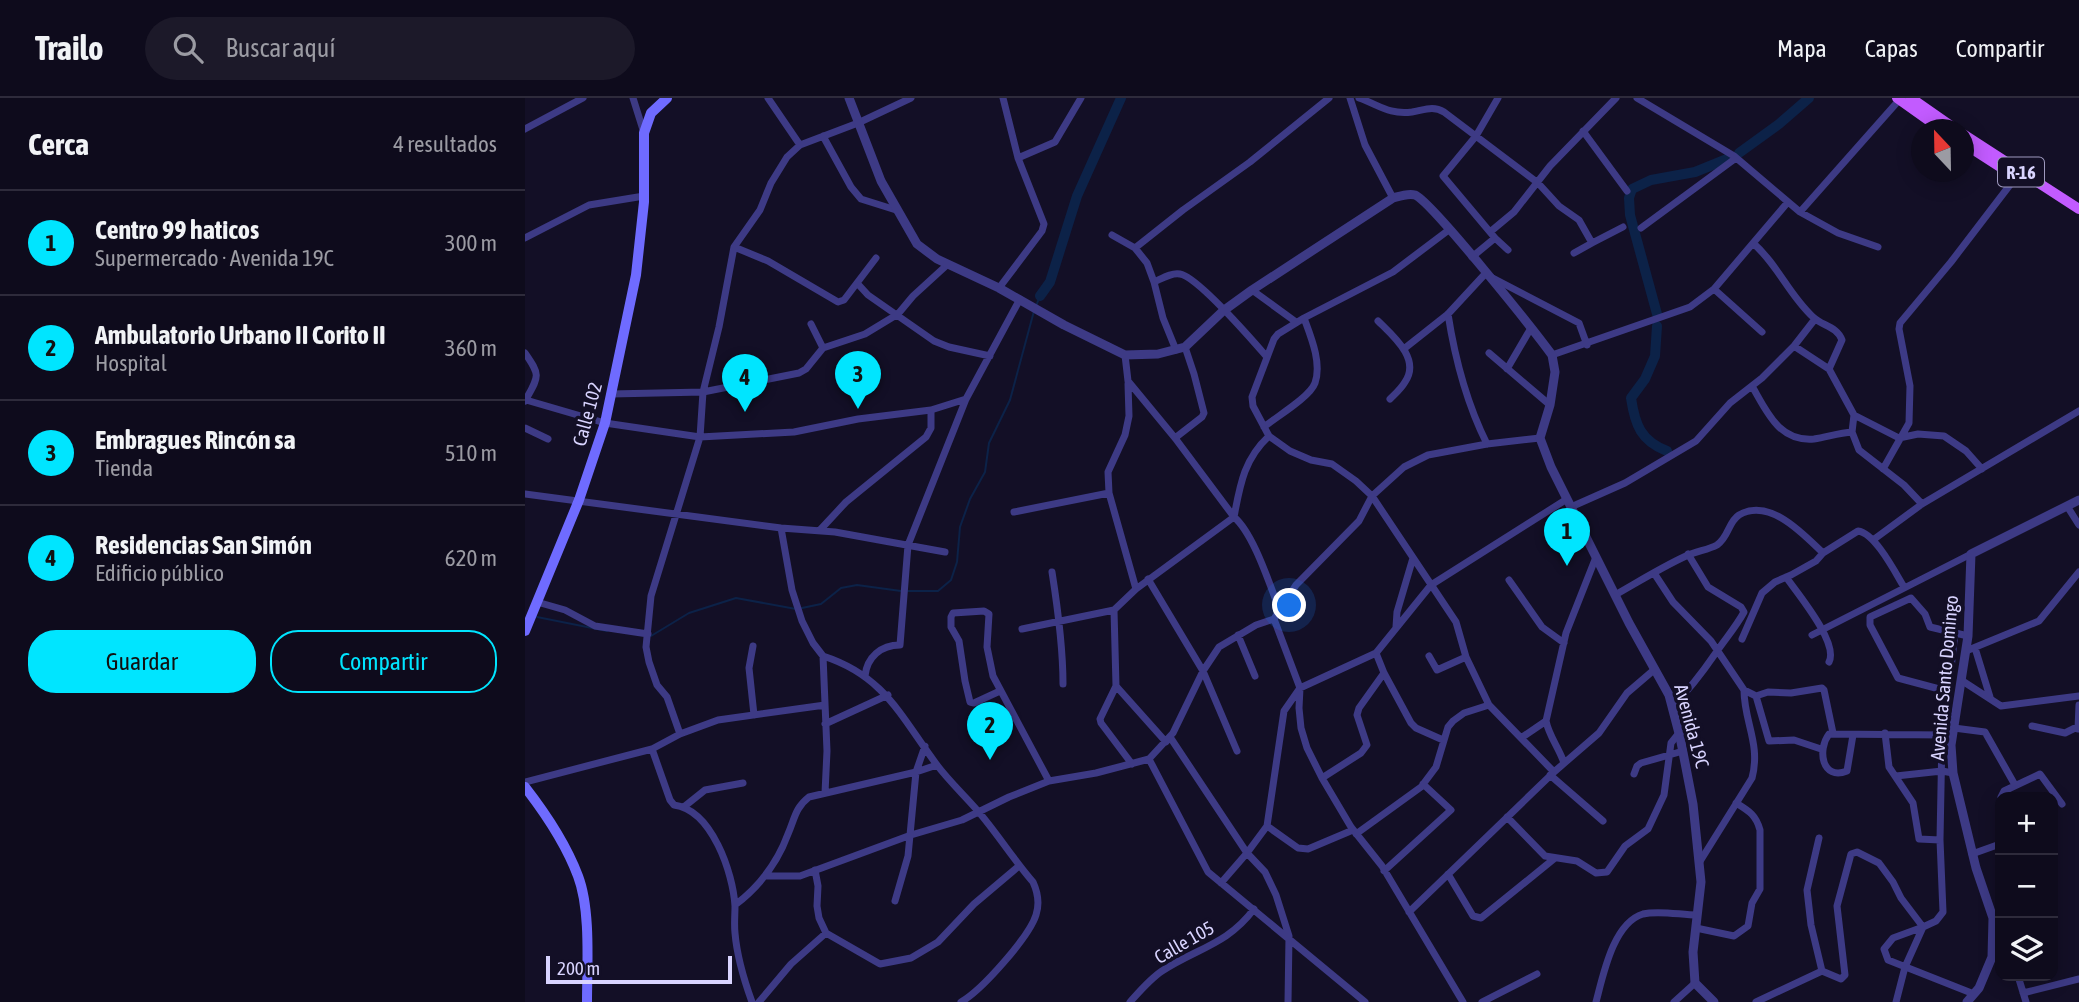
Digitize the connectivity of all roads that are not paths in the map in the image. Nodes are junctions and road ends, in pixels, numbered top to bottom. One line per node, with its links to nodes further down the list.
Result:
1 (583, 98): 19 (street)
2 (633, 98): 21 (street)
3 (667, 98): 21 (main road)
4 (768, 98): 25 (street)
5 (849, 98): 18 (street)
6 (911, 98): 18 (street)
7 (1003, 98): 27 (street)
8 (1081, 98): 27 (street)
9 (1329, 98): 49 (street)
10 (1350, 98): 33 (street)
11 (1359, 98): 23 (street)
12 (1498, 98): 23 (street)
13 (1616, 98): 20 (street)
14 (1637, 98): 28 (street)
15 (1902, 98): 16 (main road); 17 (main road); 37 (street)
16 (1928, 119)
17 (1938, 119)
18 (858, 122): 22 (street); 36 (street)
19 (525, 129)
20 (1583, 131): 30 (street); 31 (street)
21 (644, 133): 32 (main road, Calle 102)
22 (823, 136): 25 (street); 36 (street)
23 (1476, 136): 30 (street); 43 (street)
24 (1974, 141): 35 (main road, R-16)
25 (800, 145): 47 (street)
26 (1974, 150): 29 (main road, R-16)
27 (1018, 158): 58 (street)
28 (1736, 158): 34 (street); 40 (street)
29 (2016, 177): 38 (main road, R-16); 103 (street)
30 (1538, 183): 43 (street); 45 (street)
31 (1627, 191)
32 (644, 197): 44 (street); 88 (main road, Calle 102)
33 (1393, 198): 41 (street); 60 (street)
34 (1788, 202): 37 (street); 46 (street)
35 (2079, 209)
36 (896, 210): 54 (street)
37 (1800, 212): 48 (street)
38 (2079, 217)
39 (1623, 227): 45 (street)
40 (1641, 228)
41 (1450, 229): 52 (street); 65 (street)
42 (1112, 235): 49 (street)
43 (1492, 235): 50 (street); 52 (street)
44 (525, 238)
45 (1592, 243): 51 (street)
46 (1753, 243): 59 (street); 66 (street)
47 (734, 247): 57 (street); 87 (street)
48 (1878, 247)
49 (1135, 248): 56 (street)
50 (1509, 250)
51 (1574, 253)
52 (1472, 257): 55 (street)
53 (876, 258): 57 (street)
54 (948, 264): 58 (street); 63 (street)
55 (1485, 274): 64 (street); 70 (street); 72 (street)
56 (1154, 282): 62 (street); 76 (street)
57 (857, 283): 63 (street)
58 (999, 288): 61 (street)
59 (1714, 289): 71 (street); 72 (street)
60 (1252, 290): 62 (street); 68 (street)
61 (1020, 299): 79 (street); 81 (street)
62 (1223, 311): 76 (street); 82 (street)
63 (898, 314): 74 (street); 81 (street)
64 (1448, 314): 75 (street); 106 (street)
65 (1304, 318): 68 (street); 97 (street)
66 (1815, 319): 73 (street); 84 (street)
67 (1378, 321): 75 (street)
68 (1296, 322): 82 (street)
69 (811, 324): 74 (street)
70 (1531, 328): 80 (street); 83 (street)
71 (1762, 332)
72 (1587, 345): 80 (street)
73 (1794, 346): 84 (street); 86 (street)
74 (823, 348): 87 (street)
75 (1405, 348): 90 (street)
76 (1180, 349): 79 (street); 105 (street)
77 (525, 352): 91 (street)
78 (1489, 353): 83 (street)
79 (1125, 355): 85 (street)
80 (1552, 355): 92 (street)
81 (990, 356): 89 (street)
82 (1267, 357): 97 (street)
83 (1507, 369): 92 (street)
84 (1829, 369): 95 (street)
85 (1128, 381): 105 (street); 109 (street)
86 (1752, 386): 99 (street); 114 (street)
87 (703, 392): 88 (street); 101 (street)
88 (611, 394): 96 (main road, Calle 102)
89 (966, 399): 93 (street); 124 (street)
90 (1390, 400)
91 (526, 401): 96 (street)
92 (1550, 405): 102 (street)
93 (931, 410): 101 (street); 122 (street)
94 (2079, 411): 108 (street)
95 (1854, 415): 99 (street); 103 (street)
96 (605, 423): 101 (street); 112 (main road, Calle 102)
97 (1264, 427): 100 (street)
98 (525, 428): 104 (street)
99 (1852, 432): 107 (street)
100 (1269, 436): 111 (street); 119 (street)
101 (700, 437): 118 (street)
102 (1540, 438): 106 (street); 114 (street, Avenida 19C)
103 (1899, 438): 107 (street); 108 (street)
104 (548, 439)
105 (1175, 439): 119 (street)
106 (1487, 444): 111 (street)
107 (1883, 469): 115 (street)
108 (1982, 469): 115 (street)
109 (1109, 493): 117 (street); 139 (street)
110 (525, 494): 112 (street)
111 (1372, 496): 130 (street); 143 (street)
112 (579, 500): 118 (street); 141 (main road, Calle 102)
113 (2079, 500): 116 (street)
114 (1569, 503): 129 (street, Avenida 19C); 137 (street)
115 (1922, 504): 123 (street)
116 (2067, 506): 120 (street); 128 (street)
117 (1014, 512)
118 (677, 513): 121 (street); 151 (street)
119 (1234, 517): 135 (street); 143 (street)
120 (2079, 526)
121 (781, 528): 122 (street); 161 (street)
122 (820, 530): 124 (street)
123 (1873, 540): 126 (street); 138 (street)
124 (908, 545): 125 (street); 168 (street)
125 (945, 552)
126 (1823, 553): 127 (street); 134 (street)
127 (1688, 554): 133 (street); 159 (street)
128 (1971, 554): 138 (street); 154 (street, Avenida Santo Domingo)
129 (1596, 557): 140 (street, Avenida 19C); 156 (street)
130 (1413, 558): 137 (street); 146 (street)
131 (1052, 572): 145 (street)
132 (2079, 572): 158 (street)
133 (1654, 573): 140 (street); 159 (street)
134 (1786, 577): 148 (street); 155 (street)
135 (1148, 579): 139 (street); 166 (street)
136 (1509, 580): 156 (street)
137 (1431, 585): 146 (street); 163 (street)
138 (1904, 587): 148 (street)
139 (1136, 589): 142 (street)
140 (1615, 595): 165 (street, Avenida 19C)
141 (532, 607): 149 (main road, Calle 102); 151 (street)
142 (1114, 610): 145 (street); 172 (street)
143 (1280, 611): 144 (street)
144 (1274, 619): 152 (street); 173 (street)
145 (1060, 621): 147 (street); 171 (street)
146 (1396, 627): 160 (street)
147 (1022, 629)
148 (1822, 630): 153 (street); 164 (street)
149 (525, 631)
150 (1955, 633): 150 (street); 154 (street)
151 (648, 634): 193 (street)
152 (1238, 635): 166 (street); 169 (street)
153 (1812, 635)
154 (1968, 636): 158 (street, Avenida Santo Domingo)
155 (1742, 639)
156 (1564, 643): 185 (street)
157 (753, 646): 184 (street)
158 (1970, 649): 170 (street, Avenida Santo Domingo); 179 (street)
159 (1717, 651): 174 (street); 183 (street)
160 (1375, 653): 167 (street); 173 (street)
161 (823, 656): 168 (street); 180 (street)
162 (1429, 656): 163 (street)
163 (1466, 657): 181 (street)
164 (1829, 662)
165 (1655, 669): 183 (street, Avenida 19C); 206 (street)
166 (1203, 671): 197 (street); 202 (street)
167 (1384, 673): 198 (street); 215 (street)
168 (865, 676): 176 (street)
169 (1255, 676)
170 (1961, 680): 179 (street); 189 (street, Avenida Santo Domingo)
171 (1063, 684)
172 (1116, 686): 197 (street); 207 (street)
173 (1300, 688): 215 (street); 229 (street)
174 (1744, 690): 177 (street); 223 (street)
175 (1000, 691): 175 (street); 216 (street)
176 (888, 695): 186 (street); 199 (street)
177 (1756, 696): 191 (street); 201 (street)
178 (2079, 696): 179 (street)
179 (1990, 697)
180 (825, 705): 184 (street); 186 (street)
181 (1489, 705): 196 (street); 198 (street)
182 (2079, 705): 188 (street)
183 (1672, 707): 190 (street, Avenida 19C)
184 (754, 715): 193 (street)
185 (1546, 721): 196 (street); 206 (street)
186 (825, 724): 222 (street)
187 (2032, 726): 188 (street)
188 (2078, 728)
189 (1953, 730): 195 (street); 211 (street, Avenida Santo Domingo); 220 (street)
190 (1679, 733): 203 (street, Avenida 19C); 204 (street)
191 (1833, 733): 194 (street); 201 (street)
192 (1885, 733): 194 (street); 195 (street); 214 (street)
193 (680, 734): 200 (street)
194 (1853, 735): 201 (street)
195 (1942, 736): 209 (street)
196 (1521, 738): 212 (street)
197 (1168, 739): 205 (street); 235 (street)
198 (1443, 740): 218 (street)
199 (925, 746): 208 (street); 210 (street)
200 (652, 749): 219 (street); 225 (street)
201 (1821, 749)
202 (1237, 751)
203 (1683, 751): 204 (street); 238 (street, Avenida 19C)
204 (1669, 756): 213 (street); 237 (street)
205 (1149, 759): 207 (street); 244 (street)
206 (1564, 763): 212 (street)
207 (1132, 764): 216 (street)
208 (937, 765): 210 (street); 226 (street)
209 (1942, 771): 211 (street); 214 (street); 233 (street)
210 (916, 772): 222 (street); 231 (street)
211 (1953, 773): 236 (street, Avenida Santo Domingo)
212 (1552, 774): 227 (street); 228 (street)
213 (1634, 774)
214 (1896, 776): 233 (street)
215 (1322, 778): 230 (street)
216 (1049, 781): 226 (street)
217 (743, 783): 225 (street)
218 (1423, 783): 230 (street); 241 (street)
219 (525, 785): 264 (main road)
220 (2015, 785): 221 (street); 224 (street)
221 (2002, 792)
222 (825, 793): 243 (street)
223 (1736, 803): 238 (street); 251 (street)
224 (2062, 804)
225 (685, 806): 246 (street)
226 (978, 812): 231 (street); 239 (street)
227 (1507, 817): 237 (street); 242 (street)
228 (1603, 821)
229 (1267, 826): 230 (street); 235 (street)
230 (1355, 832): 241 (street)
231 (911, 835): 240 (street); 245 (street)
232 (1819, 838): 257 (street)
233 (1940, 840): 250 (street)
234 (1995, 846): 236 (street)
235 (1247, 853): 244 (street); 253 (street)
236 (1972, 853): 254 (street, Avenida Santo Domingo)
237 (1555, 858): 242 (street)
238 (1699, 864): 249 (street, Avenida 19C)
239 (1019, 866): 252 (street); 267 (street)
240 (815, 870): 243 (street); 252 (street)
241 (1384, 871): 248 (street)
242 (1448, 874): 248 (street)
243 (766, 876): 246 (street)
244 (1221, 883): 247 (street)
245 (895, 901)
246 (735, 905): 265 (street)
247 (1254, 909): 253 (street); 268 (street, Calle 105)
248 (1409, 912): 271 (street)
249 (1697, 915): 251 (street, Avenida 19C); 273 (street)
250 (1923, 927): 256 (street); 256 (street); 257 (street)
251 (1696, 928): 261 (street, Avenida 19C)
252 (826, 933): 266 (street)
253 (1289, 936): 269 (street); 270 (street)
254 (1995, 937)
255 (1995, 950): 263 (street, Avenida Santo Domingo)
256 (1905, 967): 263 (street); 277 (street)
257 (1822, 971): 276 (street)
258 (1537, 974): 272 (street)
259 (2079, 979): 262 (street)
260 (2019, 981): 262 (street)
261 (1695, 983): 274 (street); 275 (street)
262 (2023, 993): 279 (street)
263 (1974, 994): 278 (street, Avenida Santo Domingo)
264 (587, 1002)
265 (752, 1002)
266 (759, 1002)
267 (961, 1002)
268 (1130, 1002)
269 (1288, 1002)
270 (1365, 1002)
271 (1463, 1002)
272 (1482, 1002)
273 (1596, 1002)
274 (1674, 1002)
275 (1714, 1002)
276 (1756, 1002)
277 (1896, 1002)
278 (1967, 1002)
279 (2026, 1002)

